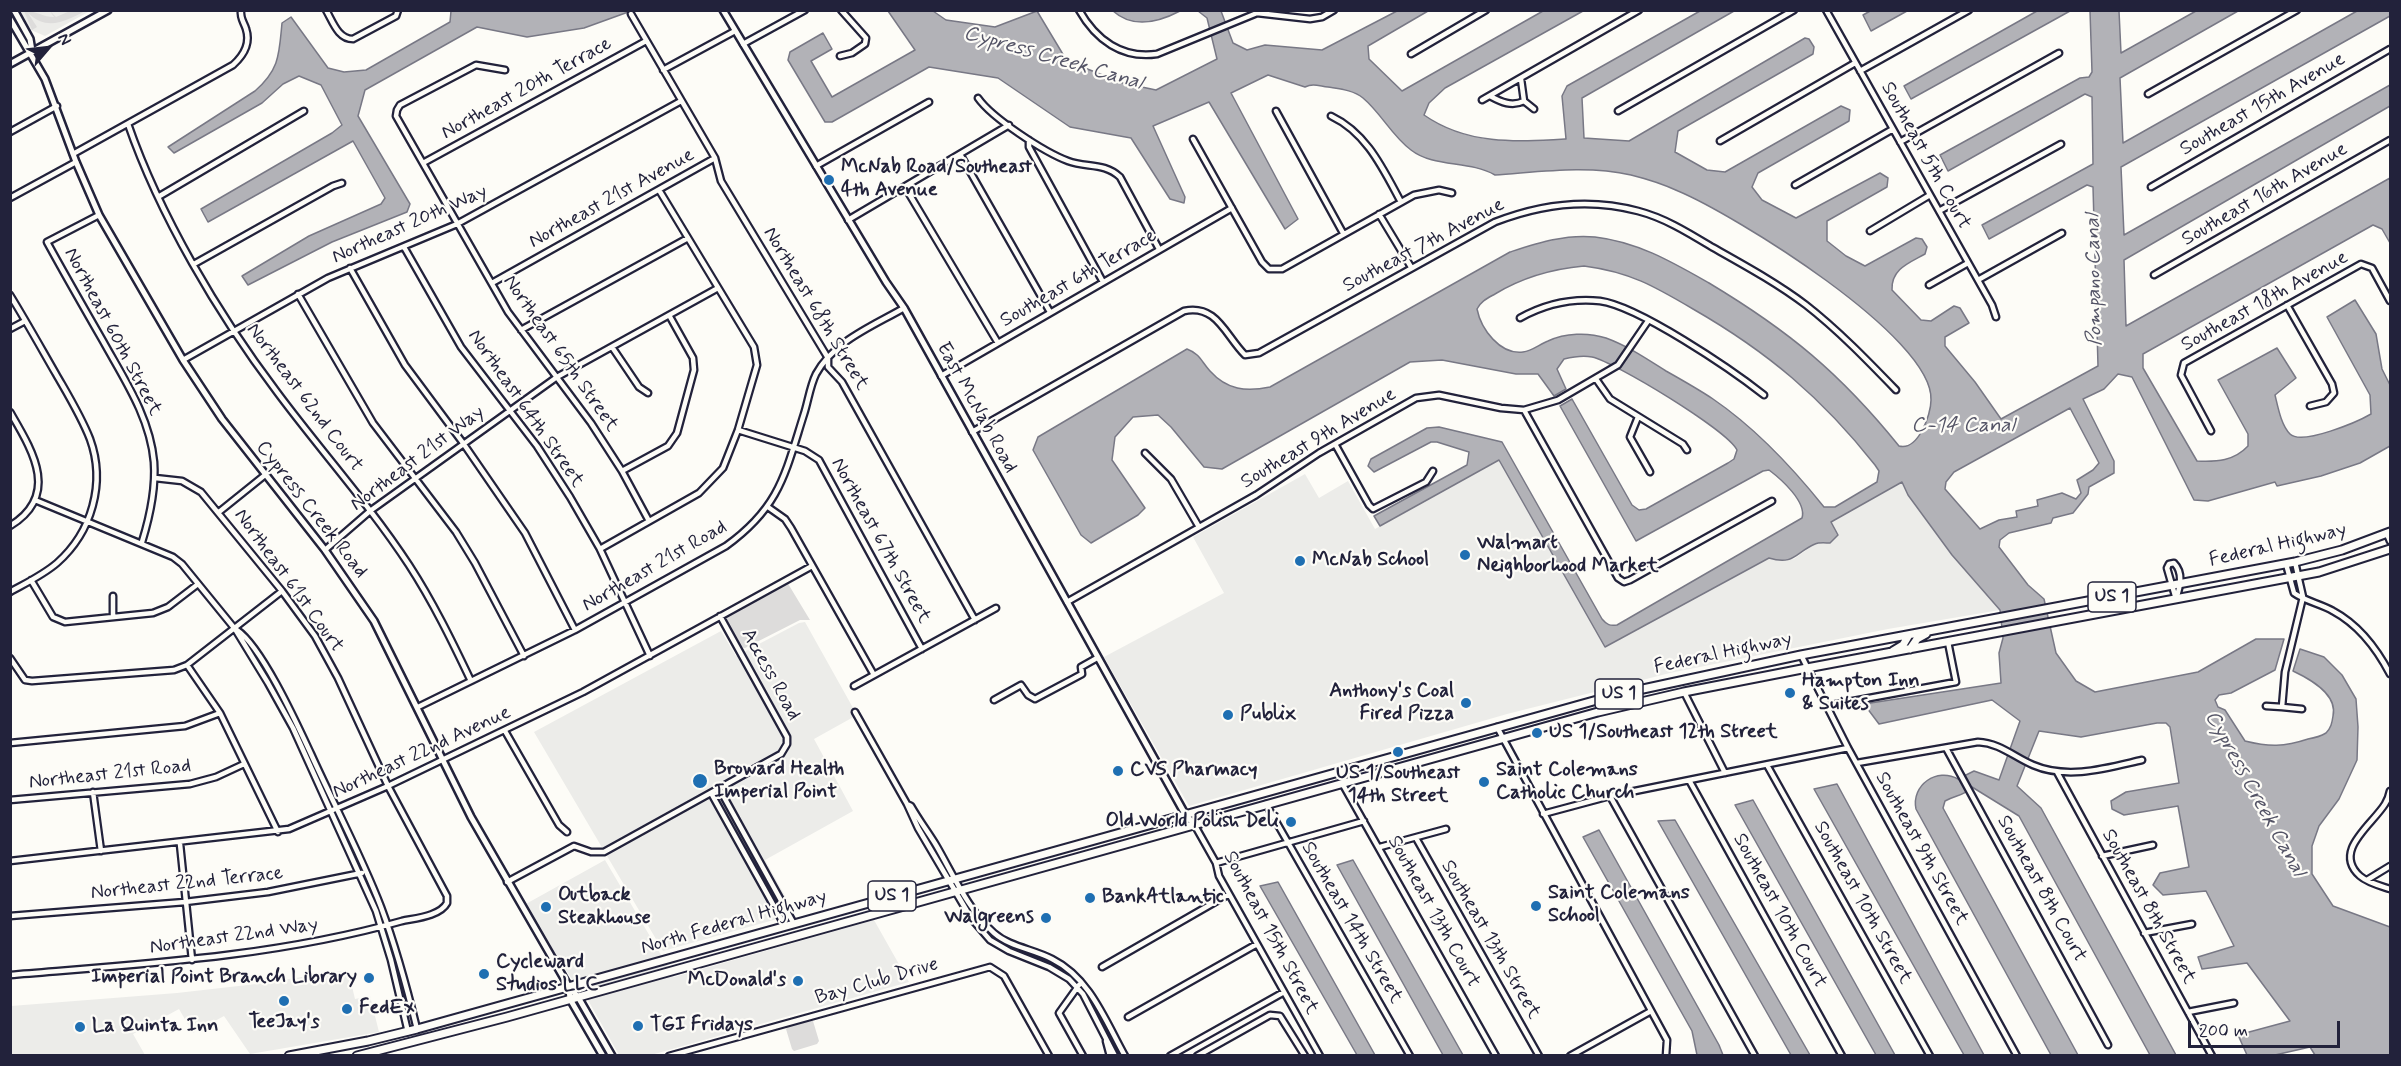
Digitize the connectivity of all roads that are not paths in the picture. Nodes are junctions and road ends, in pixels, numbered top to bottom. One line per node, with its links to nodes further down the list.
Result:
1 (14, 10): 23 (street, Cypress Creek Road)
2 (108, 10): 23 (street)
3 (241, 10): 46 (street)
4 (326, 10): 16 (street)
5 (723, 10): 19 (street, East McNab Road)
6 (805, 10): 21 (street)
7 (841, 10): 26 (street)
8 (1079, 10): 9 (street)
9 (1334, 10)
10 (1486, 10): 25 (street)
11 (1640, 10): 32 (street)
12 (1794, 10): 44 (street)
13 (1826, 10): 27 (street, Southeast 5th Court)
14 (1969, 10): 31 (street)
15 (2297, 10): 33 (street)
16 (397, 13)
17 (631, 14): 20 (street, Northeast 68th Street)
18 (10, 19): 23 (street, Cypress Creek Road)
19 (735, 31): 21 (street, East McNab Road); 30 (street)
20 (646, 41): 30 (street, Northeast 68th Street); 60 (street, Northeast 20th Terrace)
21 (743, 44): 61 (street, East McNab Road)
22 (2391, 49): 65 (street, Southeast 15th Avenue)
23 (32, 52): 28 (street); 40 (street, Cypress Creek Road)
24 (2059, 53): 54 (street)
25 (1411, 54)
26 (840, 56)
27 (1855, 63): 31 (street, Southeast 5th Court); 53 (street)
28 (10, 64)
29 (505, 70): 60 (street, Northeast 65th Street)
30 (663, 70): 37 (street, Northeast 68th Street)
31 (1860, 71): 48 (street, Southeast 5th Court)
32 (1521, 80): 34 (street); 38 (street)
33 (2148, 94)
34 (1490, 96): 36 (street); 38 (street)
35 (978, 98): 47 (street)
36 (1482, 100)
37 (681, 101): 58 (street, Northeast 68th Street); 77 (street, Northeast 20th Way)
38 (1524, 101): 41 (street)
39 (929, 102): 61 (street)
40 (57, 106): 49 (street); 56 (street, Cypress Creek Road)
41 (1534, 109)
42 (304, 111): 69 (street)
43 (1276, 111): 79 (street)
44 (1618, 111)
45 (1331, 116): 71 (street)
46 (128, 124): 56 (street); 69 (street, Northeast 62nd Court)
47 (1010, 125): 51 (street); 57 (street)
48 (1893, 129): 54 (street, Southeast 5th Court); 63 (street)
49 (10, 132)
50 (1193, 139): 72 (street)
51 (1029, 140): 83 (street); 90 (street)
52 (2391, 140): 88 (street, Southeast 16th Avenue)
53 (1720, 141)
54 (1900, 142): 68 (street, Southeast 5th Court)
55 (2061, 144): 73 (street)
56 (74, 154): 59 (street, Cypress Creek Road)
57 (960, 154): 64 (street); 99 (street)
58 (715, 158): 66 (street, Northeast 21st Avenue); 110 (street, Northeast 68th Street)
59 (76, 162): 70 (street); 74 (street, Cypress Creek Road)
60 (423, 163): 77 (street, Northeast 65th Street)
61 (816, 166): 76 (street, East McNab Road)
62 (342, 183): 85 (street)
63 (1795, 185)
64 (905, 187): 76 (street); 108 (street)
65 (2151, 187)
66 (659, 190): 81 (street); 91 (street, Northeast 21st Avenue)
67 (1452, 193): 71 (street)
68 (1930, 195): 73 (street, Southeast 5th Court); 78 (street)
69 (158, 197): 85 (street, Northeast 62nd Court)
70 (10, 198)
71 (1401, 202): 75 (street)
72 (1232, 208): 79 (street); 83 (street, Southeast 6th Terrace)
73 (1939, 211): 84 (street, Southeast 5th Court)
74 (99, 214): 111 (street, Cypress Creek Road); 136 (street, Northeast 60th Street)
75 (1379, 214): 79 (street); 86 (street)
76 (848, 220): 98 (street, East McNab Road)
77 (457, 224): 82 (street, Northeast 20th Way); 91 (street, Northeast 65th Street)
78 (1870, 231)
79 (1343, 233)
80 (2062, 233): 89 (street)
81 (688, 238): 93 (street); 106 (street)
82 (404, 247): 87 (street, Northeast 20th Way); 119 (street, Northeast 64th Street)
83 (1160, 249): 90 (street, Southeast 6th Terrace)
84 (1968, 263): 89 (street, Southeast 5th Court); 92 (street)
85 (194, 264): 107 (street, Northeast 62nd Court)
86 (1411, 267): 115 (street, Southeast 7th Avenue); 125 (street, Southeast 7th Avenue)
87 (350, 268): 94 (street, Northeast 20th Way); 126 (street)
88 (2154, 275)
89 (1978, 280): 101 (street, Southeast 5th Court)
90 (1103, 282): 99 (street, Southeast 6th Terrace)
91 (492, 283): 106 (street, Northeast 65th Street)
92 (1929, 285)
93 (718, 288): 100 (street, Northeast 21st Way); 123 (street)
94 (298, 294): 107 (street, Northeast 20th Way); 135 (street)
95 (10, 295): 103 (street)
96 (2391, 301): 97 (street, Southeast 18th Avenue)
97 (2288, 305): 118 (street); 124 (street, Southeast 18th Avenue)
98 (904, 308): 110 (street, Northeast 21st Road); 112 (street, East McNab Road)
99 (1050, 312): 108 (street, Southeast 6th Terrace)
100 (669, 315): 109 (street, Northeast 21st Way); 131 (street)
101 (1996, 317)
102 (1520, 318): 104 (street)
103 (25, 321): 105 (street); 143 (street)
104 (1648, 321): 114 (street, Southeast 9th Avenue); 117 (street)
105 (10, 329)
106 (521, 330): 113 (street, Northeast 65th Street)
107 (234, 331): 111 (street, Northeast 20th Way); 140 (street, Northeast 62nd Court)
108 (998, 343): 112 (street, Southeast 6th Terrace)
109 (612, 346): 113 (street, Northeast 21st Way); 116 (street)
110 (828, 358): 128 (street, Northeast 21st Road); 170 (street, Northeast 68th Street)
111 (183, 360): 134 (street, Cypress Creek Road)
112 (941, 376): 125 (street, East McNab Road)
113 (556, 377): 119 (street, Northeast 21st Way); 131 (street, Northeast 65th Street)
114 (1596, 380): 120 (street, Southeast 9th Avenue); 122 (street)
115 (1896, 390)
116 (648, 393)
117 (1764, 395)
118 (2310, 406)
119 (509, 410): 126 (street, Northeast 21st Way); 148 (street, Northeast 64th Street)
120 (1524, 410): 127 (street, Southeast 9th Avenue); 138 (street)
121 (10, 412): 137 (street)
122 (1638, 417): 129 (street); 133 (street)
123 (738, 430): 128 (street, Northeast 67th Street); 142 (street)
124 (2211, 431)
125 (972, 432): 166 (street, East McNab Road)
126 (463, 443): 135 (street, Northeast 21st Way); 172 (street)
127 (1335, 444): 132 (street); 145 (street, Southeast 9th Avenue)
128 (793, 448): 139 (street, Northeast 21st Road); 176 (street, Northeast 67th Street)
129 (1687, 450)
130 (1145, 453): 145 (street)
131 (622, 471): 142 (street, Northeast 65th Street)
132 (1433, 471)
133 (1650, 472)
134 (265, 475): 141 (street); 150 (street, Cypress Creek Road)
135 (416, 477): 140 (street, Northeast 21st Way); 180 (street)
136 (155, 478): 141 (street, Northeast 61st Court); 147 (street, Northeast 60th Street)
137 (35, 500): 143 (street); 144 (street)
138 (1772, 501)
139 (768, 507): 153 (street); 165 (street, Northeast 21st Road)
140 (370, 511): 150 (street, Northeast 21st Way); 189 (street, Northeast 62nd Court)
141 (219, 512): 160 (street, Northeast 61st Court)
142 (649, 521): 148 (street)
143 (88, 522): 147 (street); 156 (street)
144 (10, 526)
145 (1198, 527): 166 (street, Southeast 9th Avenue)
146 (2389, 536): 151 (main road, Federal Highway / US 1)
147 (142, 542): 157 (street)
148 (600, 549): 165 (street, Northeast 64th Street)
149 (2391, 549): 154 (main road, Federal Highway / US 1)
150 (325, 550): 195 (street, Cypress Creek Road)
151 (2295, 562): 152 (main road, Federal Highway / US 1); 154 (street)
152 (2286, 564): 155 (street); 158 (main road, Federal Highway / US 1)
153 (812, 566): 168 (street, Northeast 22nd Avenue); 187 (street)
154 (2298, 576): 155 (main road, Federal Highway / US 1); 163 (street)
155 (2289, 578): 163 (street); 164 (main road, Federal Highway / US 1)
156 (31, 580): 161 (street); 169 (street)
157 (198, 584): 169 (street); 171 (street)
158 (2181, 584): 159 (main road, Federal Highway / US 1); 159 (street); 164 (street)
159 (2170, 586): 164 (street); 173 (main road, Federal Highway / US 1)
160 (282, 591): 171 (street); 219 (street, Northeast 61st Court)
161 (10, 592)
162 (113, 596): 169 (street)
163 (2303, 597): 186 (street); 198 (street)
164 (2176, 599): 175 (main road, Federal Highway / US 1)
165 (625, 602): 172 (street, Northeast 21st Road); 181 (street, Northeast 64th Street)
166 (1067, 602): 183 (street, East McNab Road)
167 (996, 608): 170 (street)
168 (720, 616): 181 (street, Northeast 22nd Avenue); 220 (street, Access Road)
169 (113, 617)
170 (975, 620): 176 (street)
171 (235, 629): 184 (street); 228 (street)
172 (575, 630): 180 (street, Northeast 21st Road)
173 (1931, 631): 174 (main road, Federal Highway / US 1); 177 (main road)
174 (1909, 635): 178 (main road); 179 (main road, Federal Highway / US 1)
175 (1948, 642): 177 (main road, Federal Highway / US 1); 196 (street)
176 (922, 648): 187 (street)
177 (1910, 649): 178 (main road, Federal Highway / US 1)
178 (1891, 652): 185 (main road, Federal Highway / US 1)
179 (1802, 655): 185 (street, Southeast 9th Street); 188 (main road, Federal Highway / US 1)
180 (524, 656): 189 (street, Northeast 21st Road)
181 (650, 656): 203 (street, Northeast 22nd Avenue)
182 (10, 658): 184 (street)
183 (1097, 658): 194 (street); 229 (street, East McNab Road)
184 (187, 665): 201 (street)
185 (1807, 668): 192 (main road, Federal Highway / US 1); 196 (street, Southeast 9th Street)
186 (2391, 674)
187 (874, 675): 191 (street)
188 (1696, 676): 190 (main road, Federal Highway / US 1); 192 (main road)
189 (471, 681): 195 (street, Northeast 21st Road)
190 (1671, 681): 193 (main road); 202 (main road, Federal Highway / US 1)
191 (854, 686)
192 (1684, 692): 193 (main road, Federal Highway / US 1); 216 (street)
193 (1657, 698): 204 (main road, Federal Highway / US 1)
194 (994, 700)
195 (418, 706): 208 (street, Cypress Creek Road)
196 (1826, 706): 206 (street, Southeast 9th Street)
197 (2266, 706): 198 (street)
198 (2282, 707): 199 (street)
199 (2302, 709)
200 (855, 712): 251 (street)
201 (220, 713): 205 (street); 211 (street)
202 (1497, 727): 204 (street); 212 (main road, Federal Highway / US 1)
203 (505, 730): 208 (street, Northeast 22nd Avenue); 235 (street)
204 (1503, 738): 218 (main road, Federal Highway / US 1); 230 (street)
205 (10, 743)
206 (1848, 748): 210 (street, Southeast 9th Street); 213 (street)
207 (1946, 748): 210 (street); 215 (street); 289 (street, Southeast 8th Court)
208 (442, 759): 219 (street, Northeast 22nd Avenue); 253 (street, Cypress Creek Road)
209 (2142, 760): 215 (street)
210 (1857, 763): 315 (street, Southeast 9th Street)
211 (244, 764): 223 (street, Northeast 21st Road); 234 (street)
212 (1360, 765): 214 (main road, Federal Highway / US 1); 218 (main road)
213 (1767, 765): 216 (street); 314 (street, Southeast 10th Street)
214 (1341, 770): 221 (main road); 229 (main road, Federal Highway / US 1)
215 (2057, 772): 244 (street, Southeast 8th Street)
216 (1725, 773): 217 (street)
217 (1689, 780): 225 (street); 313 (street, Southeast 10th Court)
218 (1342, 783): 221 (main road, Federal Highway / US 1); 231 (street, Southeast 13th Court)
219 (388, 786): 228 (street, Northeast 22nd Avenue); 257 (street, Northeast 61st Court)
220 (719, 788): 224 (street); 261 (street)
221 (1323, 788): 227 (main road, Federal Highway / US 1)
222 (2391, 791): 252 (street)
223 (93, 792): 226 (street, Northeast 21st Road); 242 (street)
224 (711, 793): 253 (street); 264 (street)
225 (1610, 796): 230 (street); 312 (street)
226 (10, 800)
227 (1266, 804): 232 (main road, Federal Highway / US 1); 237 (street, Southeast 14th Street)
228 (334, 810): 234 (street, Northeast 22nd Avenue); 250 (street)
229 (1185, 814): 232 (street, East McNab Road); 239 (main road, North Federal Highway / US 1)
230 (1543, 814): 282 (street)
231 (1364, 821): 237 (street); 241 (street, Southeast 13th Court)
232 (1194, 824): 246 (main road, North Federal Highway / US 1); 247 (street, Southeast 15th Street)
233 (1446, 828): 236 (street)
234 (278, 832): 238 (street, Northeast 22nd Avenue)
235 (567, 832)
236 (1416, 838): 241 (street); 309 (street, Southeast 13th Street)
237 (1287, 843): 247 (street); 307 (street, Southeast 14th Street)
238 (180, 844): 242 (street, Northeast 22nd Avenue); 258 (street)
239 (1075, 845): 243 (main road, North Federal Highway / US 1); 246 (main road)
240 (2153, 845): 244 (street)
241 (1380, 847): 308 (street, Southeast 13th Court)
242 (100, 851): 245 (street, Northeast 22nd Avenue)
243 (1054, 851): 249 (main road); 251 (main road, North Federal Highway / US 1)
244 (2103, 856): 265 (street, Southeast 8th Street)
245 (10, 861)
246 (1060, 862): 249 (main road, North Federal Highway / US 1)
247 (1216, 863): 256 (street, Southeast 15th Street)
248 (2391, 866): 252 (street)
249 (1039, 868): 255 (main road, North Federal Highway / US 1)
250 (363, 873): 258 (street, Northeast 22nd Terrace); 263 (street)
251 (952, 879): 255 (street); 260 (main road, North Federal Highway / US 1)
252 (2367, 880): 254 (street)
253 (507, 882): 275 (street, Cypress Creek Road)
254 (2391, 889)
255 (959, 890): 266 (main road, North Federal Highway / US 1); 274 (street); 276 (street)
256 (1229, 894): 268 (street, Southeast 15th Street); 272 (street)
257 (447, 896): 263 (street, Northeast 22nd Way)
258 (185, 902): 259 (street, Northeast 22nd Terrace); 270 (street)
259 (10, 916)
260 (803, 921): 261 (main road, North Federal Highway / US 1); 266 (main road)
261 (794, 924): 264 (main road, North Federal Highway / US 1); 267 (main road)
262 (2192, 924): 265 (street)
263 (384, 926): 270 (street, Northeast 22nd Way); 278 (street); 280 (street)
264 (785, 926): 269 (main road, North Federal Highway / US 1)
265 (2145, 933): 283 (street, Southeast 8th Street)
266 (794, 937): 267 (main road, North Federal Highway / US 1)
267 (780, 940): 271 (main road, North Federal Highway / US 1)
268 (1257, 944): 277 (street, Southeast 15th Street); 284 (street)
269 (695, 952): 271 (main road); 275 (main road, North Federal Highway / US 1)
270 (192, 960): 273 (street, Northeast 22nd Way)
271 (685, 967): 279 (main road, North Federal Highway / US 1)
272 (1102, 967)
273 (10, 975)
274 (1082, 981): 276 (street); 288 (street)
275 (569, 987): 279 (street, Cypress Creek Road); 285 (main road, North Federal Highway / US 1)
276 (1077, 987): 287 (street); 300 (street)
277 (1284, 992): 303 (street); 306 (street, Southeast 15th Street)
278 (409, 998): 280 (street); 285 (street)
279 (574, 998): 290 (main road, North Federal Highway / US 1); 296 (street); 297 (street)
280 (399, 999): 286 (street)
281 (2234, 1003): 283 (street)
282 (1651, 1011): 310 (street); 311 (street)
283 (2188, 1012): 316 (street, Southeast 8th Street)
284 (1128, 1017)
285 (417, 1029): 286 (main road, North Federal Highway / US 1); 290 (main road)
286 (408, 1032): 292 (main road, North Federal Highway / US 1)
287 (1104, 1033): 291 (street); 301 (street)
288 (1119, 1044): 291 (street); 302 (street)
289 (2108, 1045)
290 (401, 1046): 295 (main road, North Federal Highway / US 1)
291 (1112, 1048): 301 (street)
292 (324, 1050): 293 (main road, North Federal Highway / US 1); 294 (main road)
293 (289, 1056)
294 (315, 1056)
295 (357, 1056)
296 (603, 1056)
297 (612, 1056)
298 (669, 1056): 299 (street, Bay Club Drive)
299 (1049, 1056)
300 (1083, 1056)
301 (1113, 1056)
302 (1125, 1056)
303 (1170, 1056)
304 (1197, 1056): 305 (street)
305 (1305, 1056)
306 (1320, 1056)
307 (1410, 1056)
308 (1496, 1056)
309 (1539, 1056)
310 (1570, 1056)
311 (1666, 1056)
312 (1755, 1056)
313 (1842, 1056)
314 (1930, 1056)
315 (2017, 1056)
316 (2212, 1056)

